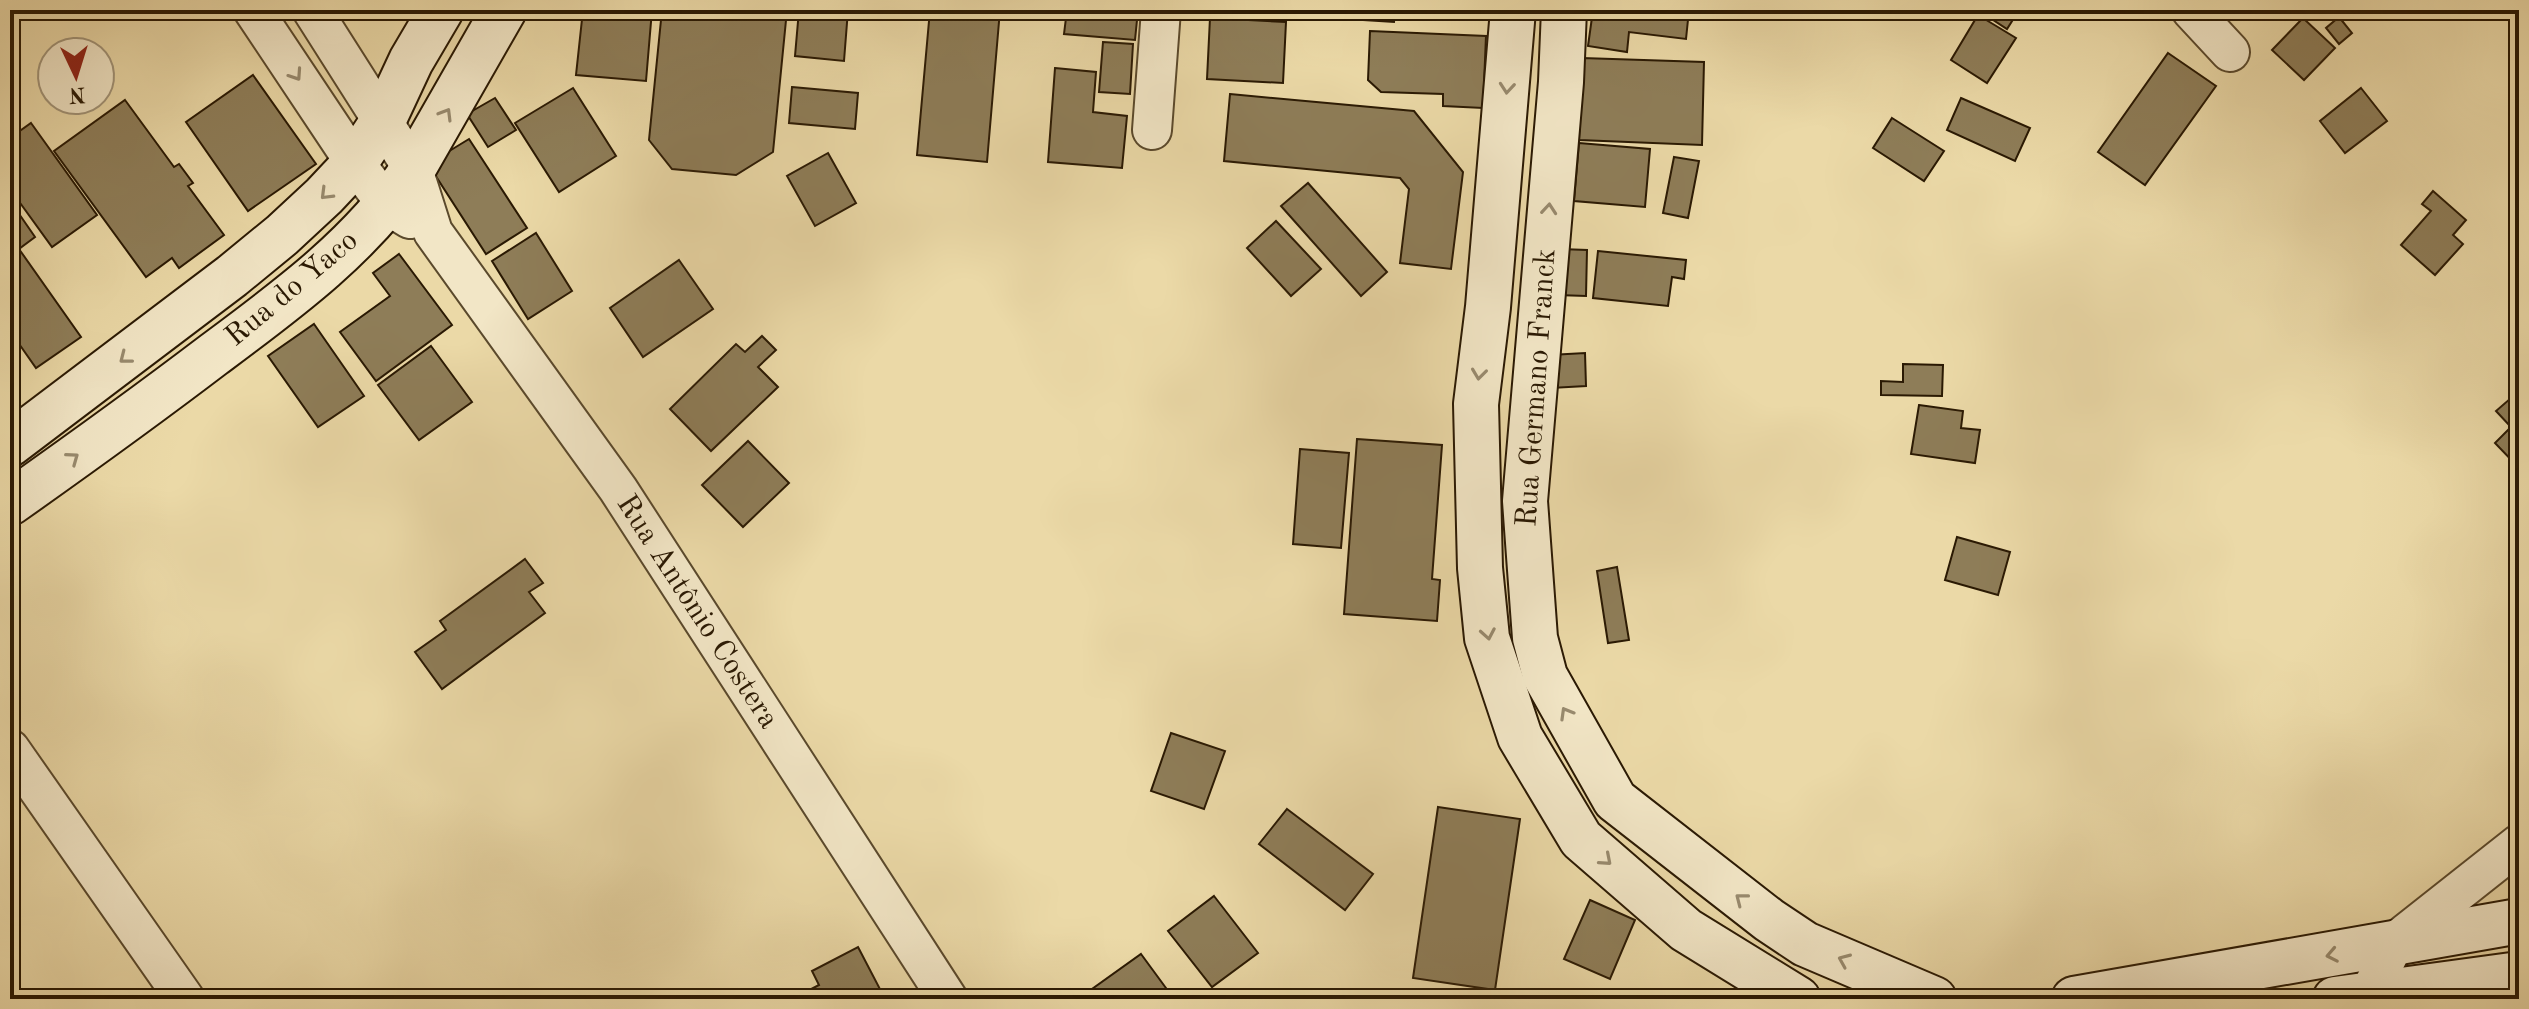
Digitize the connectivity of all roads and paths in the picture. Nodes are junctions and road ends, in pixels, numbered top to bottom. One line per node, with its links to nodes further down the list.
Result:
1 (253, 10): 12 (street, Rua Antônio Costera, one-way to 12)
2 (312, 10): 10 (street, Rua Antônio Costera)
3 (441, 10): 10 (main road, Rua do Yaco)
4 (504, 10): 13 (main road, Rua do Yaco, one-way to 4)
5 (1161, 10): 11 (street)
6 (1513, 10): 16 (main road, Rua Germano Franck, one-way to 16)
7 (1564, 10): 17 (main road, Rua Germano Franck, one-way to 7)
8 (2191, 10): 9 (street)
9 (2230, 52)
10 (383, 121): 12 (main road, Rua do Yaco); 13 (street, Rua Antônio Costera)
11 (1152, 130)
12 (355, 163): 14 (street, Rua Antônio Costera); 18 (main road, Rua do Yaco, one-way to 18)
13 (413, 169): 14 (main road, Rua do Yaco); 15 (street, Rua Antônio Costera)
14 (387, 205): 15 (street, Rua Antônio Costera); 19 (main road, Rua do Yaco, one-way to 14)
15 (433, 232): 27 (street, Rua Antônio Costera)
16 (1488, 307): 17 (main road); 28 (main road, Rua Germano Franck, one-way to 28)
17 (1540, 314): 29 (main road, Rua Germano Franck, one-way to 17)
18 (10, 444)
19 (10, 503)
20 (10, 749): 26 (street)
21 (2519, 844): 23 (street)
22 (2519, 921): 23 (main road)
23 (2395, 942): 25 (street); 30 (main road, one-way to 30)
24 (2519, 974): 25 (main road)
25 (2352, 996)
26 (185, 999)
27 (948, 999)
28 (1798, 999)
29 (1934, 999)
30 (2074, 999)

